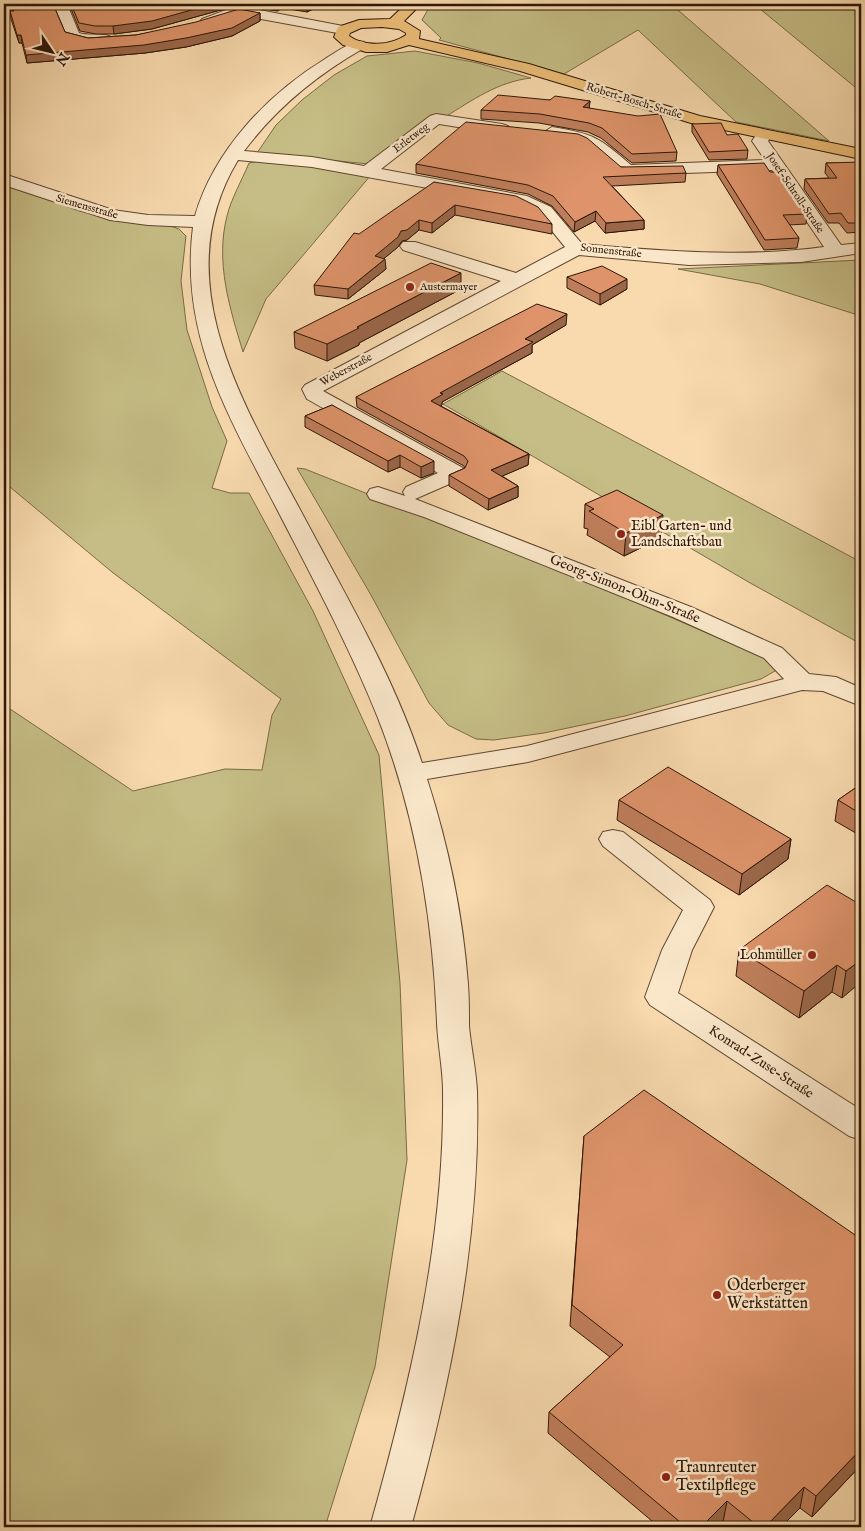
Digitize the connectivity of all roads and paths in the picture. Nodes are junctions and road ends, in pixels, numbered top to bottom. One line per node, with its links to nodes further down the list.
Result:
1 (60, 4): 9 (street)
2 (213, 4): 5 (street)
3 (254, 4): 5 (street)
4 (414, 4): 6 (main road)
5 (240, 10): 7 (street); 8 (street)
6 (393, 24): 8 (main road); 10 (main road)
7 (190, 26)
8 (343, 30): 11 (main road)
9 (117, 38)
10 (409, 41): 11 (main road); 14 (main road, Robert-Bosch-Straße)
11 (359, 46): 16 (street)
12 (522, 130): 18 (street, Erletweg)
13 (539, 130): 17 (street)
14 (764, 135): 15 (main road, Robert-Bosch-Straße); 17 (street, Josef-Schroll-Straße)
15 (861, 154)
16 (234, 155): 18 (street, Sonnenstraße); 20 (street)
17 (776, 165): 24 (street, Josef-Schroll-Straße)
18 (368, 171): 23 (street, Sonnenstraße)
19 (4, 179): 20 (street, Siemensstraße)
20 (202, 222): 30 (street)
21 (409, 246): 25 (street)
22 (861, 248): 24 (street, Sonnenstraße)
23 (576, 249): 24 (street, Sonnenstraße); 25 (street, Weberstraße)
24 (836, 252)
25 (517, 280): 26 (street, Weberstraße)
26 (414, 492)
27 (378, 494): 28 (street, Georg-Simon-Ohm-Straße)
28 (802, 682): 29 (street); 30 (street)
29 (854, 687)
30 (411, 774): 33 (street)
31 (613, 839): 32 (street, Konrad-Zuse-Straße)
32 (861, 1127)
33 (391, 1527)

